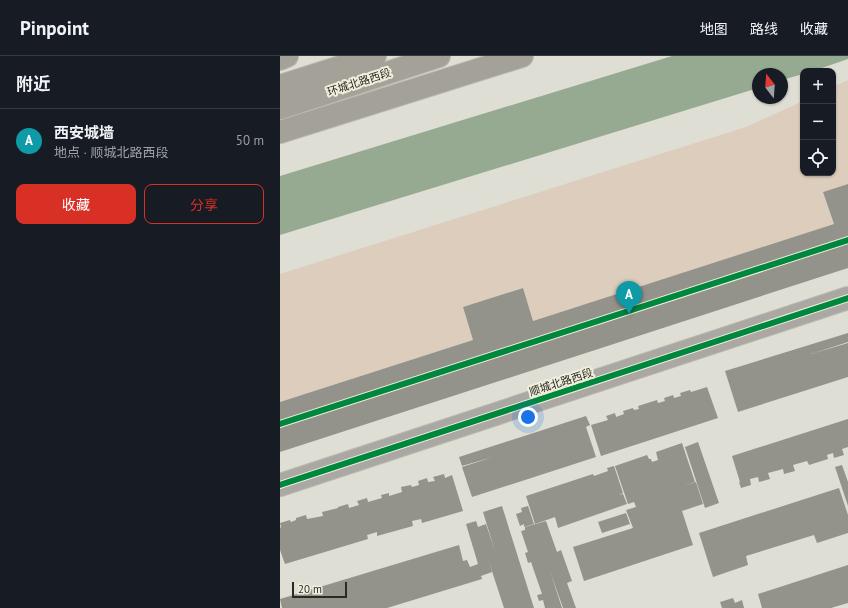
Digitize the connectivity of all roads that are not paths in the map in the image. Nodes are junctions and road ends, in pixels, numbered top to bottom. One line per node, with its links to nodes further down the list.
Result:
1 (287, 56): 7 (main road)
2 (375, 56): 8 (main road, 环城北路西段)
3 (438, 56): 9 (main road, 环城北路西段)
4 (515, 56): 6 (main road)
5 (522, 56): 10 (main road)
6 (468, 58)
7 (280, 59)
8 (280, 86)
9 (280, 108)
10 (280, 132)
11 (848, 298): 12 (street, 顺城北路西段)
12 (280, 485)

